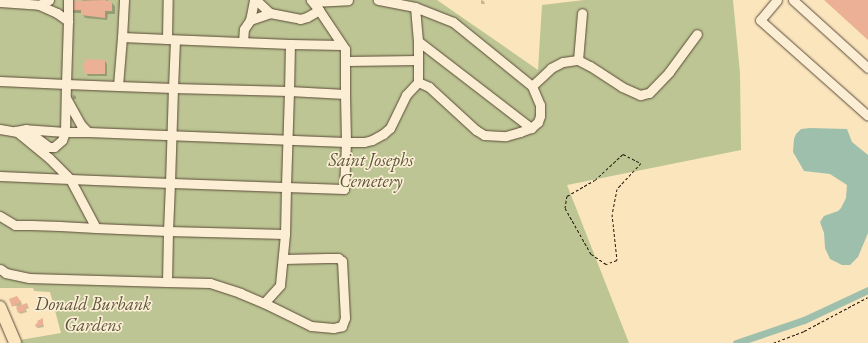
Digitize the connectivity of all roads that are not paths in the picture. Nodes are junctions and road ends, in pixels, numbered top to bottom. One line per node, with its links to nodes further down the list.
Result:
1 (49, 0): 12 (lane)
2 (68, 0): 18 (lane)
3 (124, 0): 20 (lane)
4 (168, 0): 21 (lane)
5 (255, 0): 15 (lane); 17 (lane)
6 (348, 0): 10 (lane)
7 (378, 0): 13 (lane)
8 (777, 0): 39 (lane)
9 (793, 0): 29 (lane)
10 (312, 1): 14 (lane)
11 (0, 2): 12 (lane)
12 (39, 5): 18 (lane)
13 (415, 7): 22 (lane); 34 (lane)
14 (319, 10): 15 (lane); 25 (lane)
15 (270, 13): 17 (lane)
16 (582, 13): 27 (lane)
17 (250, 20): 23 (lane)
18 (68, 21): 32 (lane)
19 (697, 34): 27 (lane)
20 (122, 37): 21 (lane); 33 (lane)
21 (171, 39): 23 (lane); 35 (lane)
22 (418, 41): 26 (lane); 41 (lane)
23 (243, 42): 24 (lane)
24 (290, 44): 25 (lane); 36 (lane)
25 (342, 45): 28 (lane)
26 (418, 60): 28 (lane); 31 (lane)
27 (578, 60): 34 (lane)
28 (346, 61): 37 (lane)
29 (868, 68)
30 (0, 81): 32 (lane)
31 (418, 82): 41 (lane); 47 (lane)
32 (66, 84): 33 (lane); 38 (lane)
33 (118, 86): 35 (lane)
34 (532, 86): 41 (lane)
35 (173, 88): 36 (lane); 45 (lane)
36 (289, 91): 37 (lane); 46 (lane)
37 (345, 94): 47 (lane)
38 (66, 98): 43 (lane); 44 (lane)
39 (868, 116)
40 (0, 128): 42 (lane)
41 (531, 128)
42 (16, 131): 43 (lane); 43 (lane); 49 (lane)
43 (65, 132): 44 (lane)
44 (88, 132): 45 (lane)
45 (171, 134): 46 (lane); 50 (lane)
46 (287, 140): 47 (lane); 51 (lane)
47 (346, 142): 51 (lane)
48 (0, 176): 49 (lane)
49 (70, 179): 50 (lane); 53 (lane)
50 (170, 183): 51 (lane); 54 (lane)
51 (286, 187): 55 (lane)
52 (0, 216): 53 (lane)
53 (96, 228): 54 (lane)
54 (168, 231): 55 (lane); 58 (lane)
55 (285, 234): 56 (lane)
56 (283, 259): 59 (lane); 59 (lane)
57 (0, 269): 58 (lane)
58 (167, 282): 59 (lane)
59 (264, 303)
60 (0, 307): 61 (main road)
61 (15, 343)

